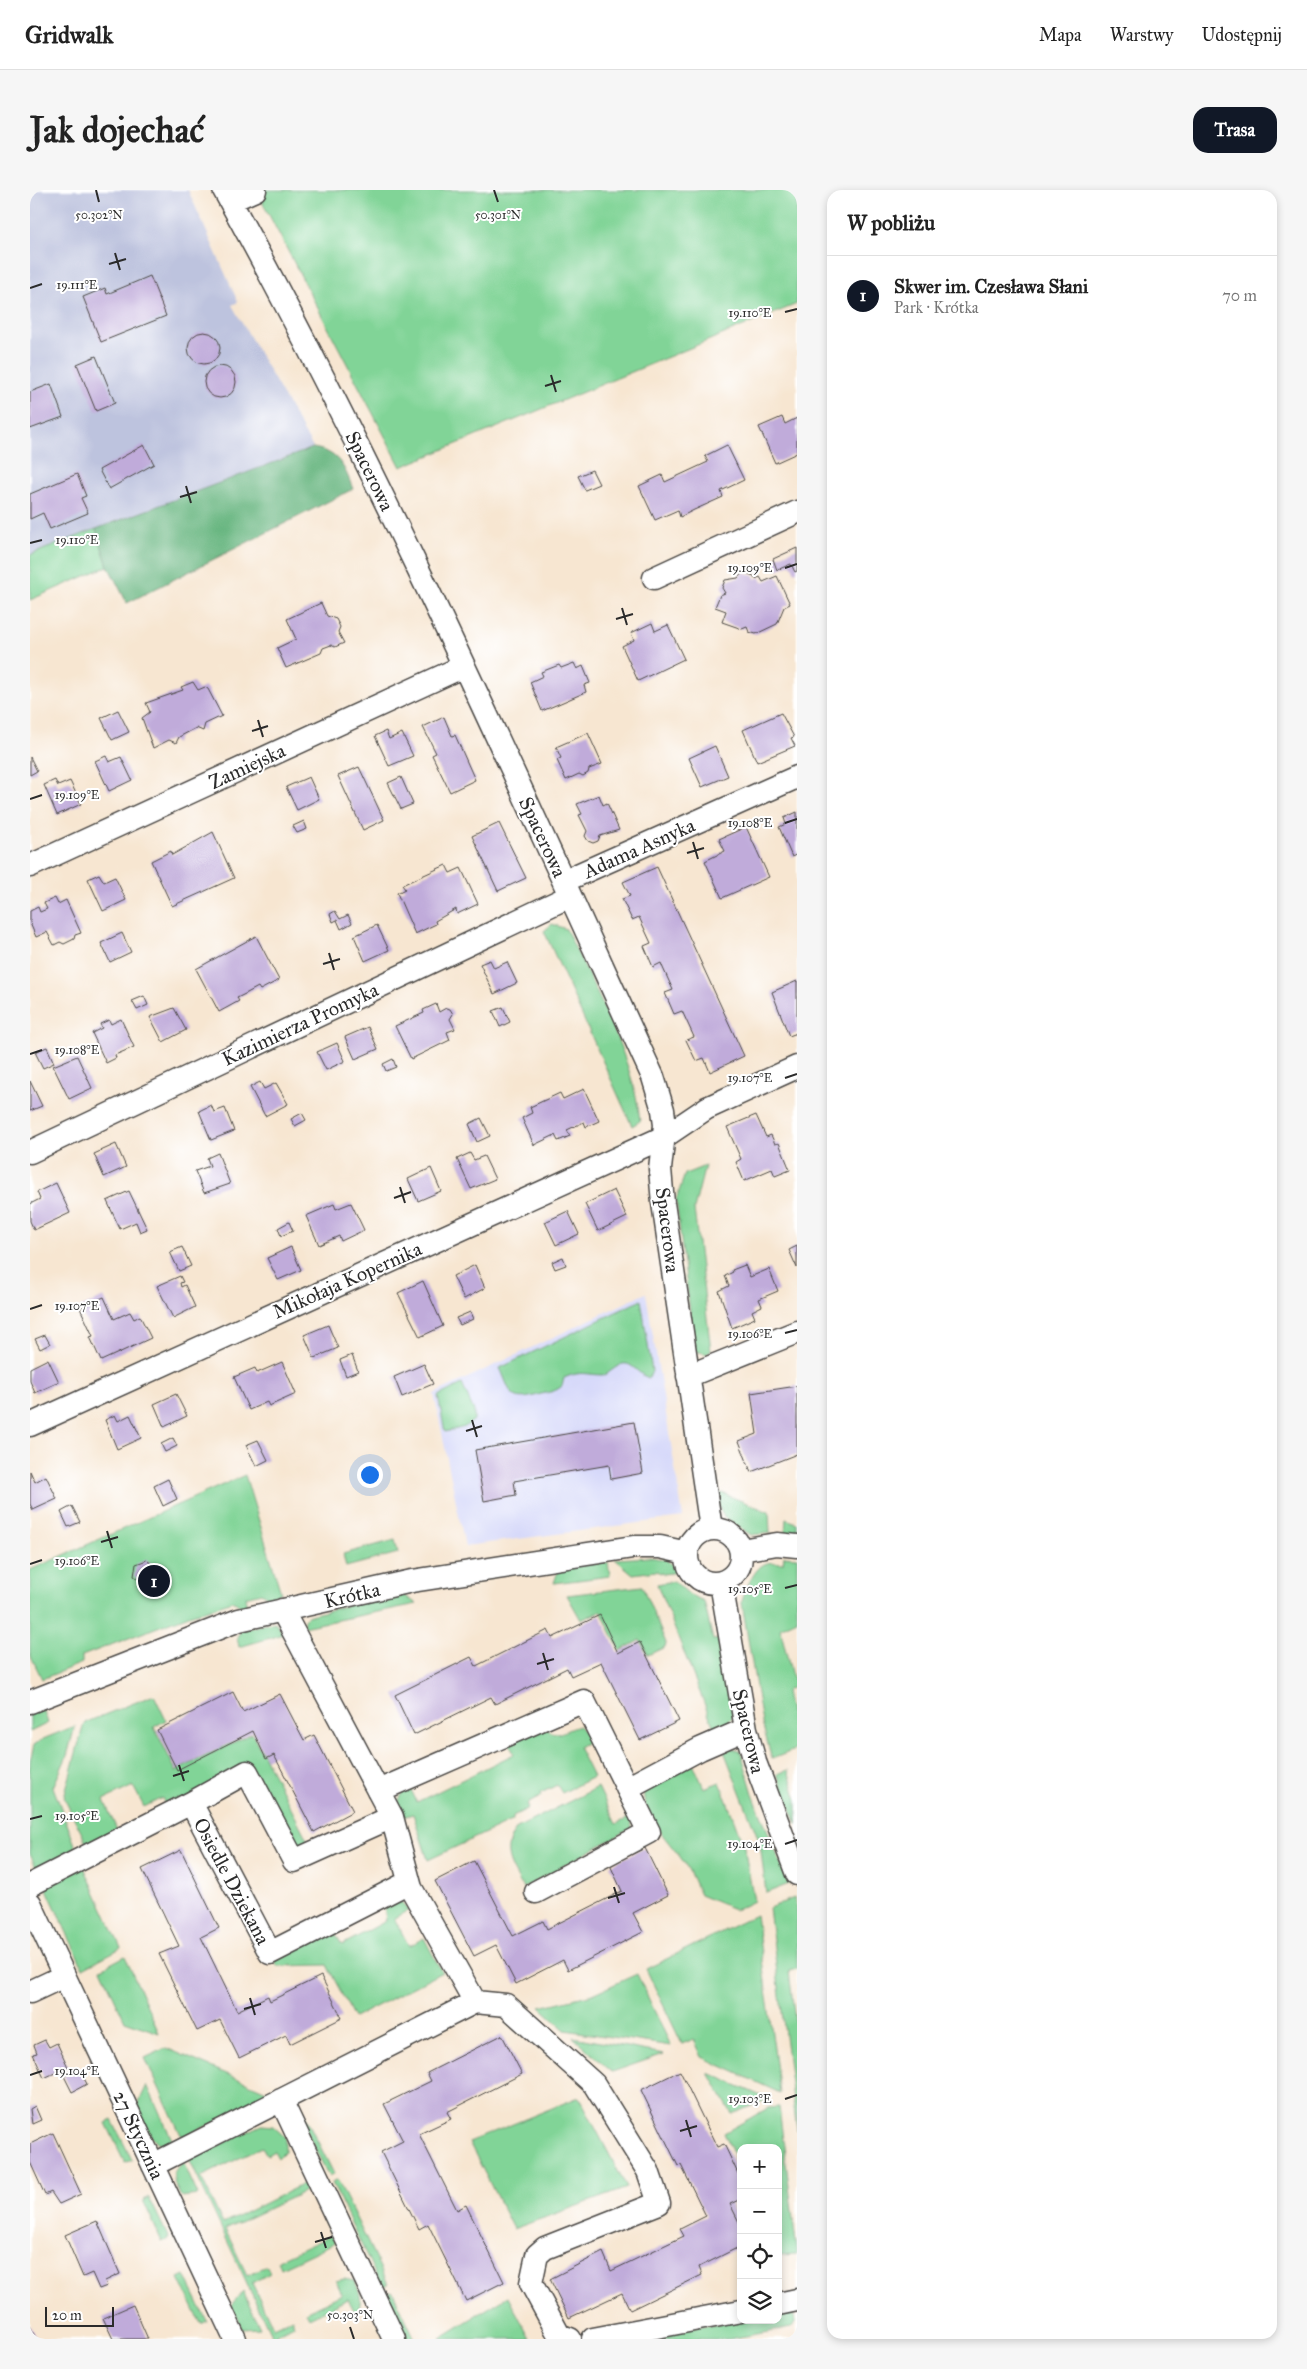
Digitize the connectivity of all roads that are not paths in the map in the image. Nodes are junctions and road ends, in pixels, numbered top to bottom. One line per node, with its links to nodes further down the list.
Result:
1 (255, 190): 2 (street)
2 (227, 195): 5 (street, Spacerowa)
3 (797, 512): 4 (street)
4 (654, 578)
5 (464, 666): 7 (street, Zamiejska); 8 (street, Spacerowa)
6 (797, 778): 8 (street, Adama Asnyka)
7 (30, 866)
8 (567, 889): 10 (street, Spacerowa); 11 (street, Kazimierza Promyka)
9 (797, 1067): 10 (street)
10 (664, 1137): 13 (street, Spacerowa); 14 (street, Mikołaja Kopernika)
11 (30, 1152)
12 (797, 1332): 13 (street)
13 (688, 1376): 15 (street, Spacerowa)
14 (30, 1425)
15 (711, 1529): 17 (street); 18 (street)
16 (797, 1546): 17 (street)
17 (741, 1550): 19 (street)
18 (687, 1553): 19 (street); 20 (street, Krótka)
19 (720, 1583): 22 (street, Spacerowa)
20 (282, 1610): 21 (street, Krótka); 24 (street)
21 (30, 1702)
22 (746, 1729): 23 (street); 27 (street, Spacerowa)
23 (627, 1788): 24 (street); 30 (street)
24 (378, 1791): 26 (street)
25 (191, 1803): 26 (street); 28 (street, Osiedle Dziekana); 29 (street, Osiedle Dziekana)
26 (392, 1817): 28 (street)
27 (796, 1865)
28 (409, 1882): 34 (street)
29 (30, 1884)
30 (536, 1892)
31 (30, 1904): 32 (street, 27 Stycznia)
32 (64, 1976): 33 (street); 36 (street, 27 Stycznia)
33 (30, 1992)
34 (476, 2002): 35 (street); 42 (street)
35 (281, 2100): 36 (street); 41 (street)
36 (153, 2165): 40 (street, 27 Stycznia)
37 (797, 2300): 38 (street)
38 (782, 2303)
39 (737, 2312): 43 (street)
40 (235, 2339)
41 (394, 2339)
42 (570, 2339)
43 (593, 2339)

